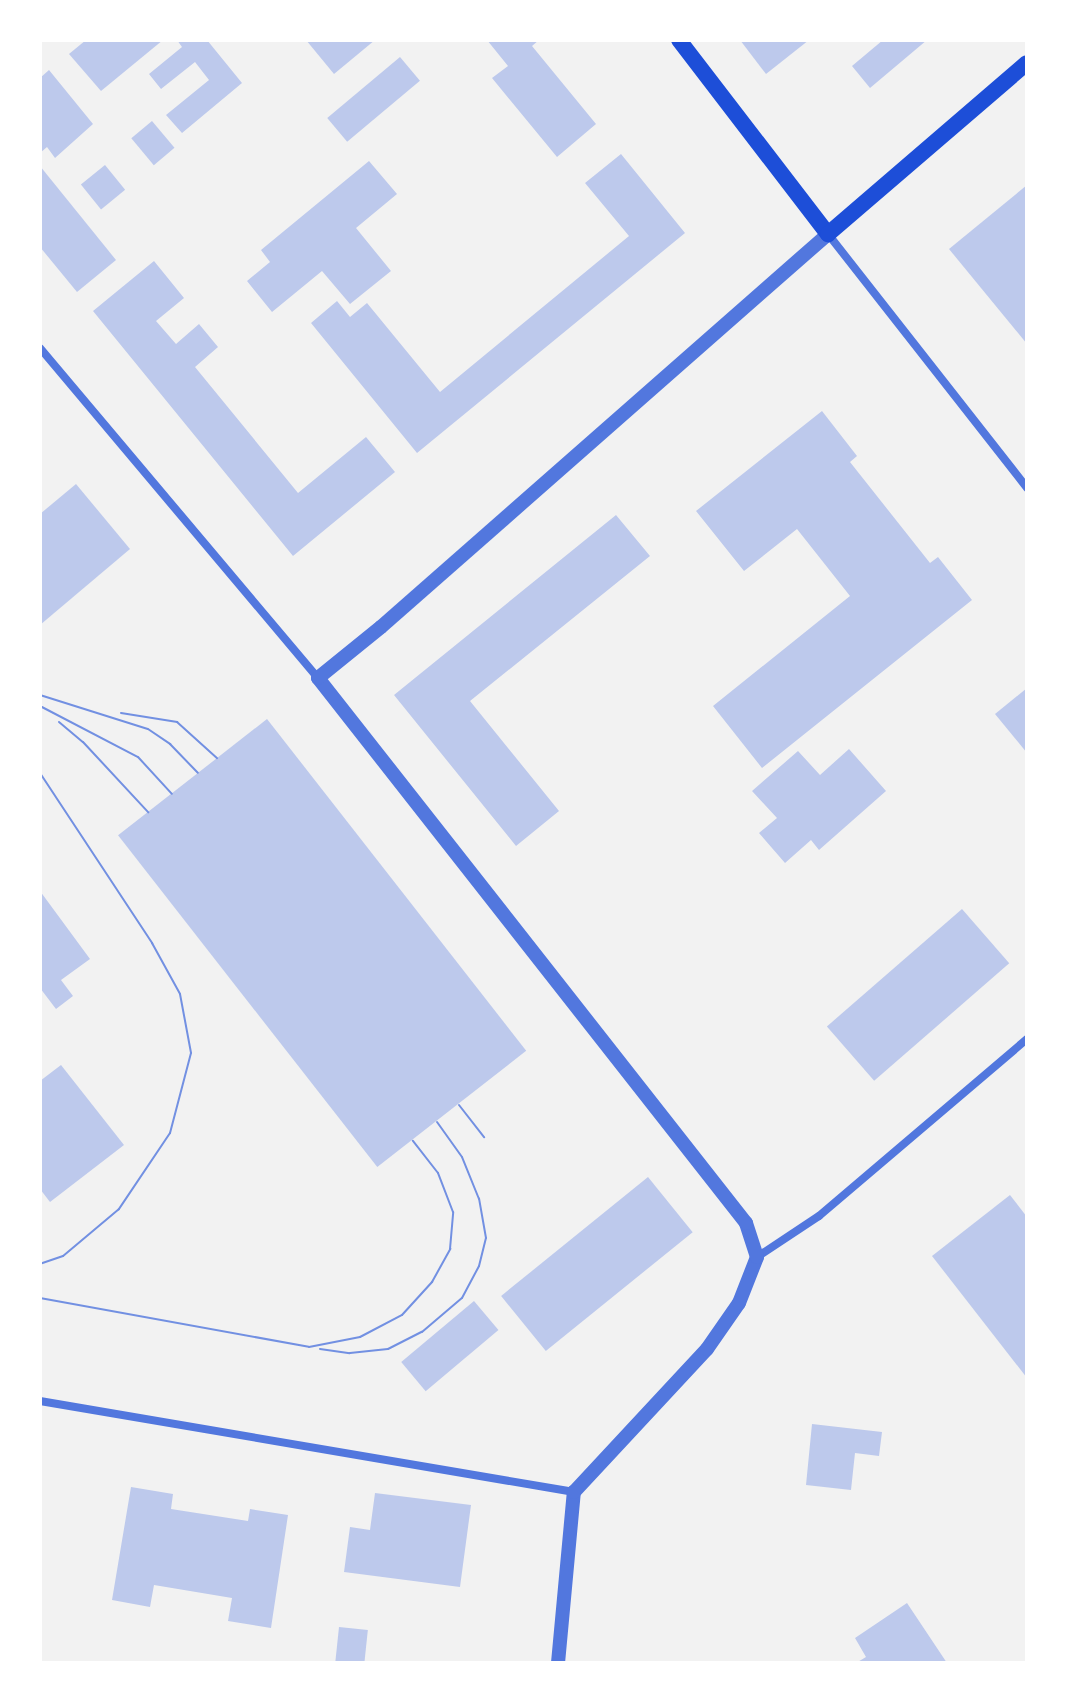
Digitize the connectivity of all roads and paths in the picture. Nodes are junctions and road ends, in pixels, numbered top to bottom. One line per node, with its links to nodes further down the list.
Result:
1 (679, 40): 3 (main road)
2 (1027, 63): 3 (main road)
3 (828, 234): 5 (street); 6 (street)
4 (40, 348): 6 (street)
5 (1027, 488)
6 (318, 678): 8 (street)
7 (1027, 1039): 8 (street)
8 (757, 1257): 10 (street)
9 (40, 1401): 10 (street)
10 (574, 1492): 11 (street)
11 (558, 1663)

